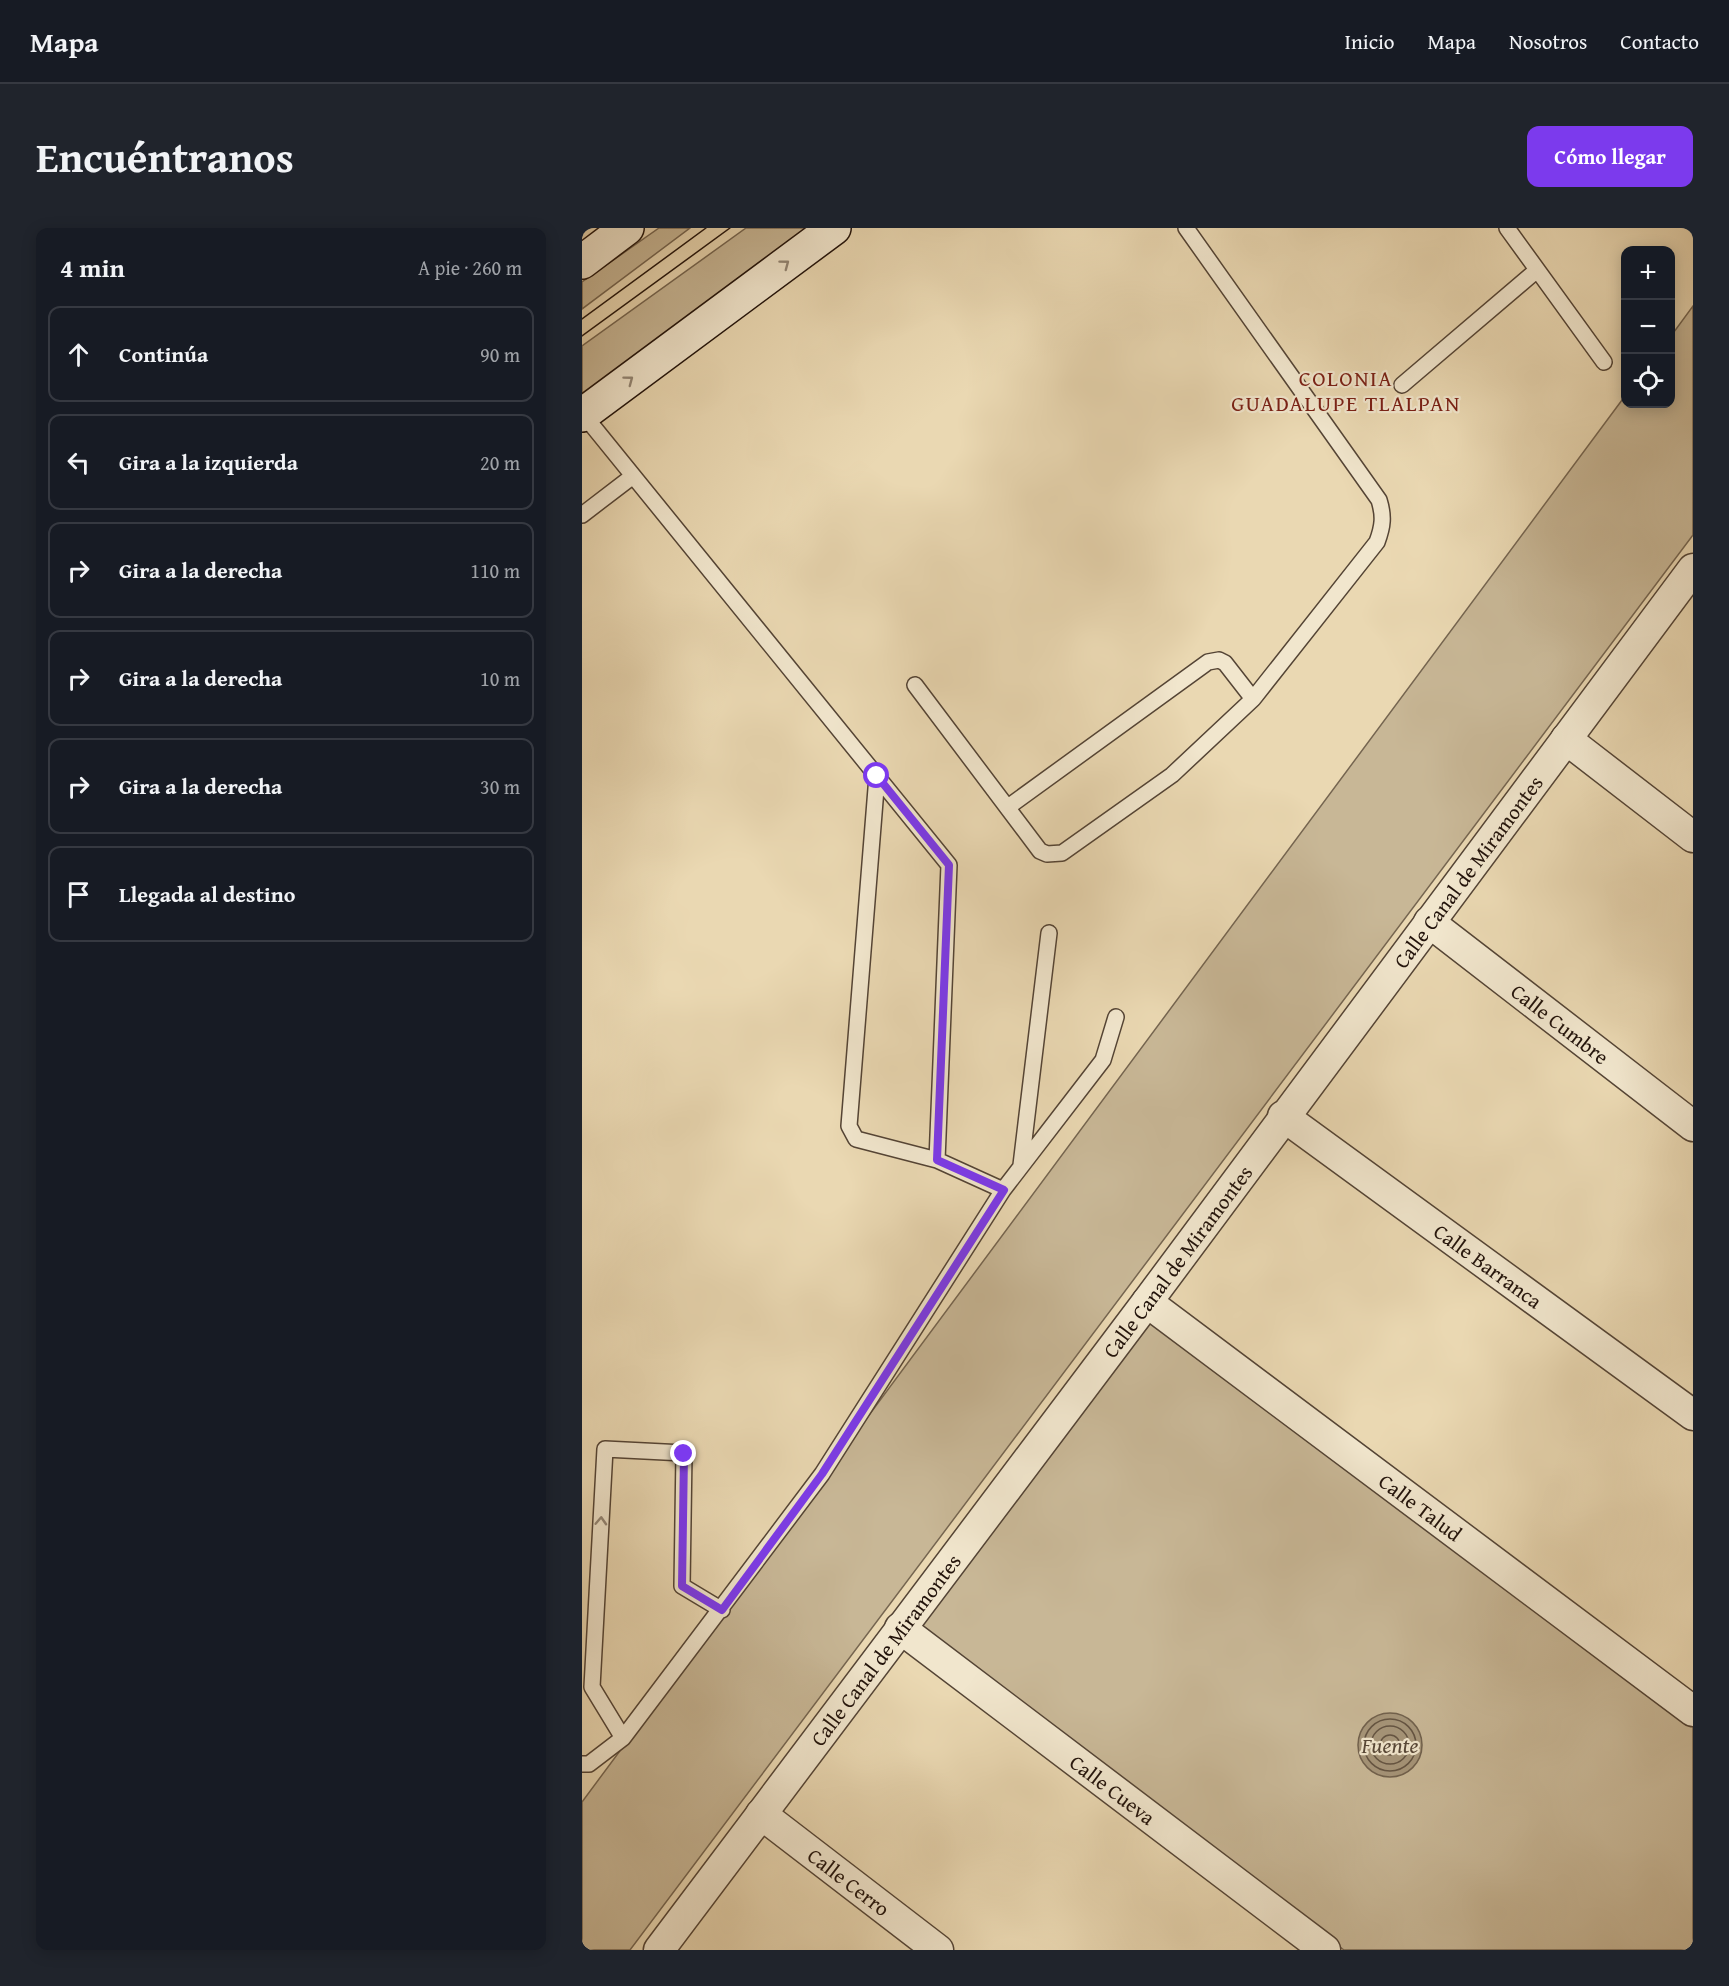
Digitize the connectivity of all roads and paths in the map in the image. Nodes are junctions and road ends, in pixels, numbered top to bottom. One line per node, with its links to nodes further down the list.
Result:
1 (627, 228): 5 (main road)
2 (834, 228): 9 (main road, one-way to 2)
3 (1186, 228): 14 (lane)
4 (1507, 228): 6 (lane)
5 (582, 261)
6 (1537, 270): 7 (lane); 8 (lane)
7 (1604, 362)
8 (1401, 385)
9 (583, 415): 10 (lane)
10 (633, 476): 11 (lane); 16 (lane)
11 (582, 515)
12 (1693, 568): 15 (street, Calle Canal de Miramontes)
13 (915, 684): 17 (lane)
14 (1253, 699): 17 (lane); 17 (lane)
15 (1566, 739): 18 (street); 19 (street, Calle Canal de Miramontes)
16 (877, 776): 24 (lane); 24 (lane)
17 (1008, 807)
18 (1693, 837)
19 (1429, 922): 22 (street, Calle Canal de Miramontes); 23 (street, Calle Cumbre)
20 (1049, 933): 25 (lane)
21 (1116, 1017): 25 (lane)
22 (1283, 1116): 27 (street, Calle Canal de Miramontes); 28 (street, Calle Barranca)
23 (1693, 1126)
24 (937, 1160): 26 (lane)
25 (1021, 1167): 26 (lane)
26 (1004, 1190): 29 (lane)
27 (1147, 1302): 30 (street, Calle Canal de Miramontes); 31 (street, Calle Talud)
28 (1693, 1414)
29 (722, 1610): 32 (lane); 32 (lane, one-way to 29)
30 (900, 1628): 34 (street, Calle Canal de Miramontes); 37 (street, Calle Cueva)
31 (1693, 1711)
32 (624, 1738): 33 (lane)
33 (582, 1764)
34 (761, 1814): 35 (street, Calle Canal de Miramontes); 36 (street, Calle Cerro)
35 (659, 1950)
36 (938, 1950)
37 (1325, 1950)

